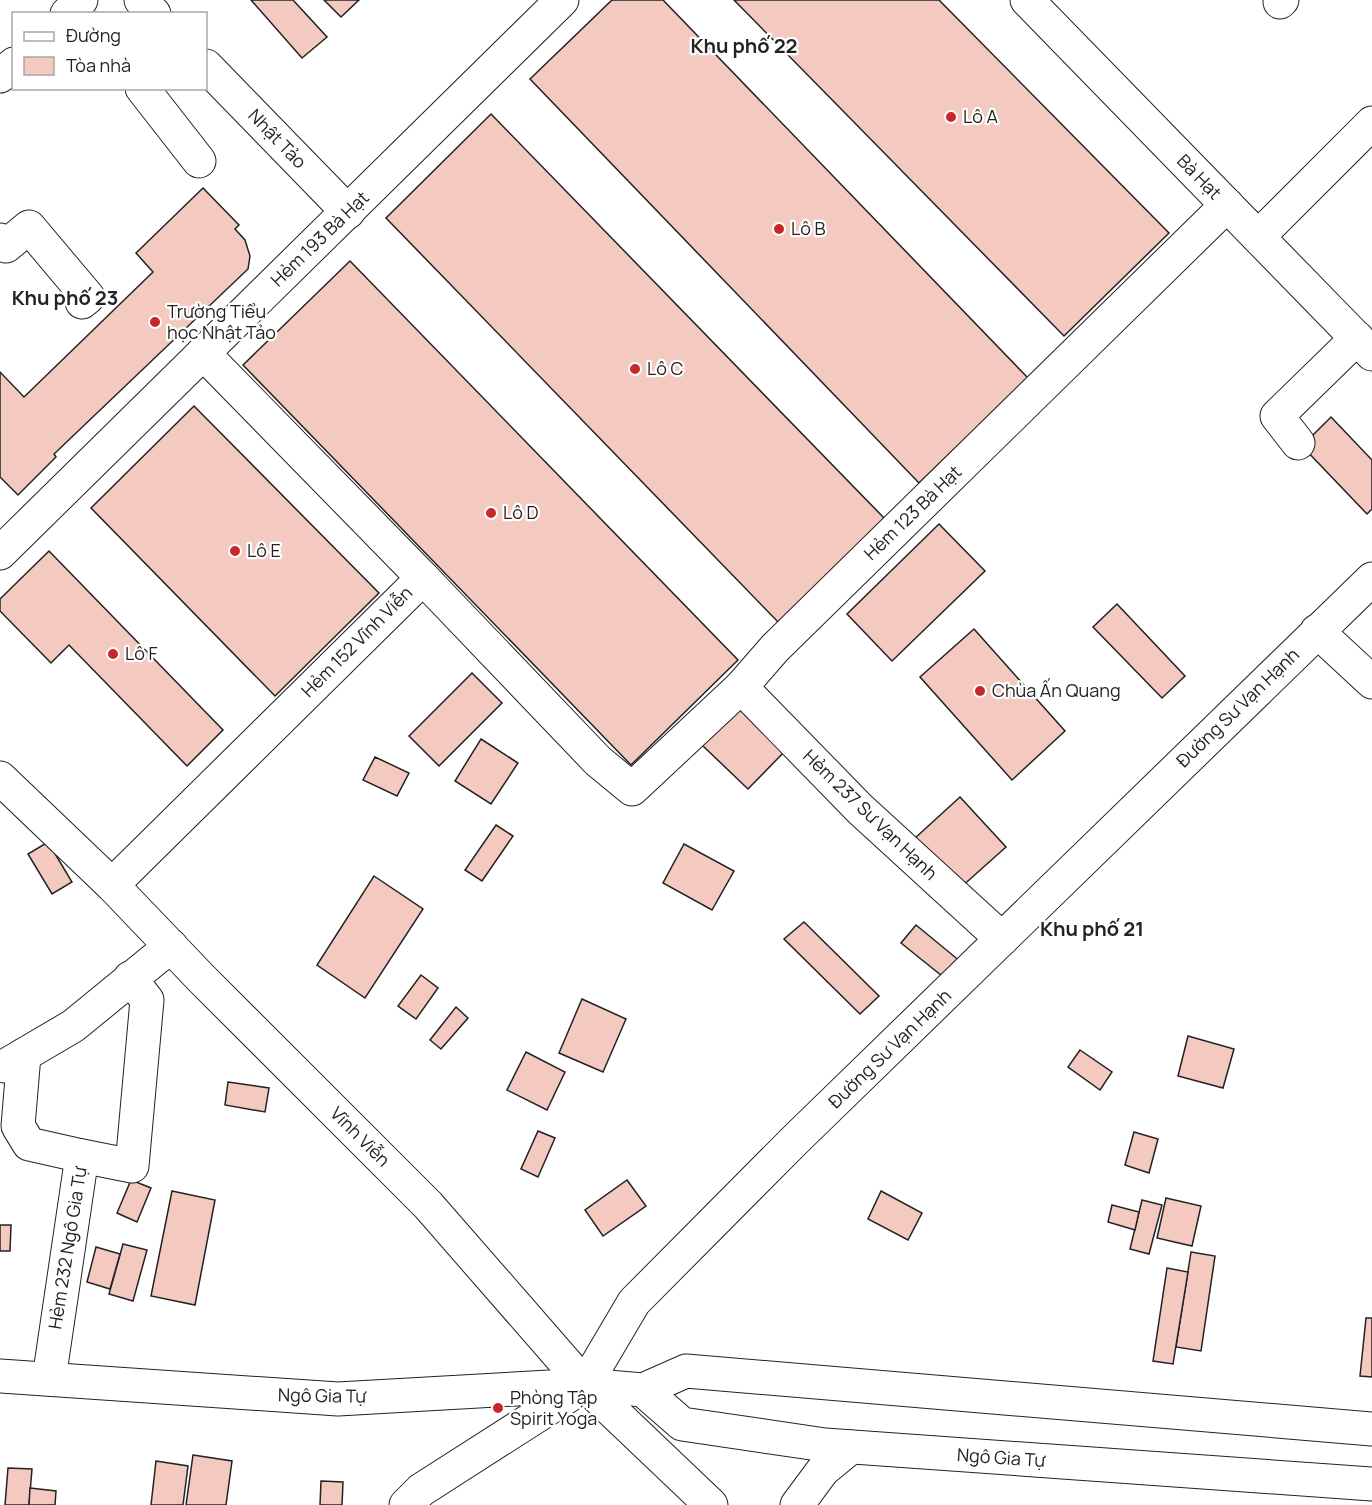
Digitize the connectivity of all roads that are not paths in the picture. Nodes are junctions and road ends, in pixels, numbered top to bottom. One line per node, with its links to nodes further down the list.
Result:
1 (141, 0): 4 (street)
2 (562, 0): 12 (street, Hẻm 193 Bà Hạt)
3 (1027, 0): 11 (street, Bà Hạt)
4 (152, 12)
5 (12, 66): 7 (street)
6 (207, 67): 12 (street, Nhật Tảo)
7 (0, 76)
8 (144, 90): 10 (street)
9 (1372, 123): 13 (street)
10 (199, 161)
11 (1227, 205): 13 (street, Bà Hạt); 24 (street, Hẻm 123 Bà Hạt)
12 (348, 212): 17 (street, Hẻm 193 Bà Hạt)
13 (1258, 237): 16 (street, Bà Hạt)
14 (0, 240): 15 (street)
15 (82, 302)
16 (1365, 346): 18 (street)
17 (203, 353): 19 (street, Hẻm 193 Bà Hạt); 20 (street)
18 (1298, 443)
19 (0, 553)
20 (423, 578): 25 (street, Hẻm 152 Vĩnh Viễn); 27 (street, Hẻm 152 Vĩnh Viễn)
21 (1372, 579): 22 (street, Đường Sư Vạn Hạnh)
22 (1317, 631): 23 (street); 28 (street, Đường Sư Vạn Hạnh)
23 (1372, 682)
24 (741, 687): 25 (street, Hẻm 123 Bà Hạt); 28 (street, Hẻm 237 Sư Vạn Hạnh)
25 (598, 761)
26 (0, 778): 27 (street, Vĩnh Viễn)
27 (112, 885): 29 (street, Vĩnh Viễn)
28 (1002, 939): 35 (street, Đường Sư Vạn Hạnh)
29 (171, 946): 30 (street); 35 (street, Vĩnh Viễn)
30 (130, 978): 31 (street); 32 (street)
31 (12, 1062): 32 (street, Hẻm 232 Ngô Gia Tự)
32 (82, 1156): 34 (street, Hẻm 232 Ngô Gia Tự)
33 (0, 1376): 34 (street, Ngô Gia Tự)
34 (49, 1379): 35 (street, Ngô Gia Tự)
35 (585, 1385): 36 (street, Ngô Gia Tự); 40 (street, Đường Sư Vạn Hạnh); 41 (street, Vĩnh Viễn)
36 (643, 1390): 37 (street, Ngô Gia Tự); 38 (street, Ngô Gia Tự)
37 (1372, 1430)
38 (851, 1447): 39 (street, Ngô Gia Tự); 42 (street)
39 (1372, 1484)
40 (406, 1505)
41 (711, 1505)
42 (797, 1505)

